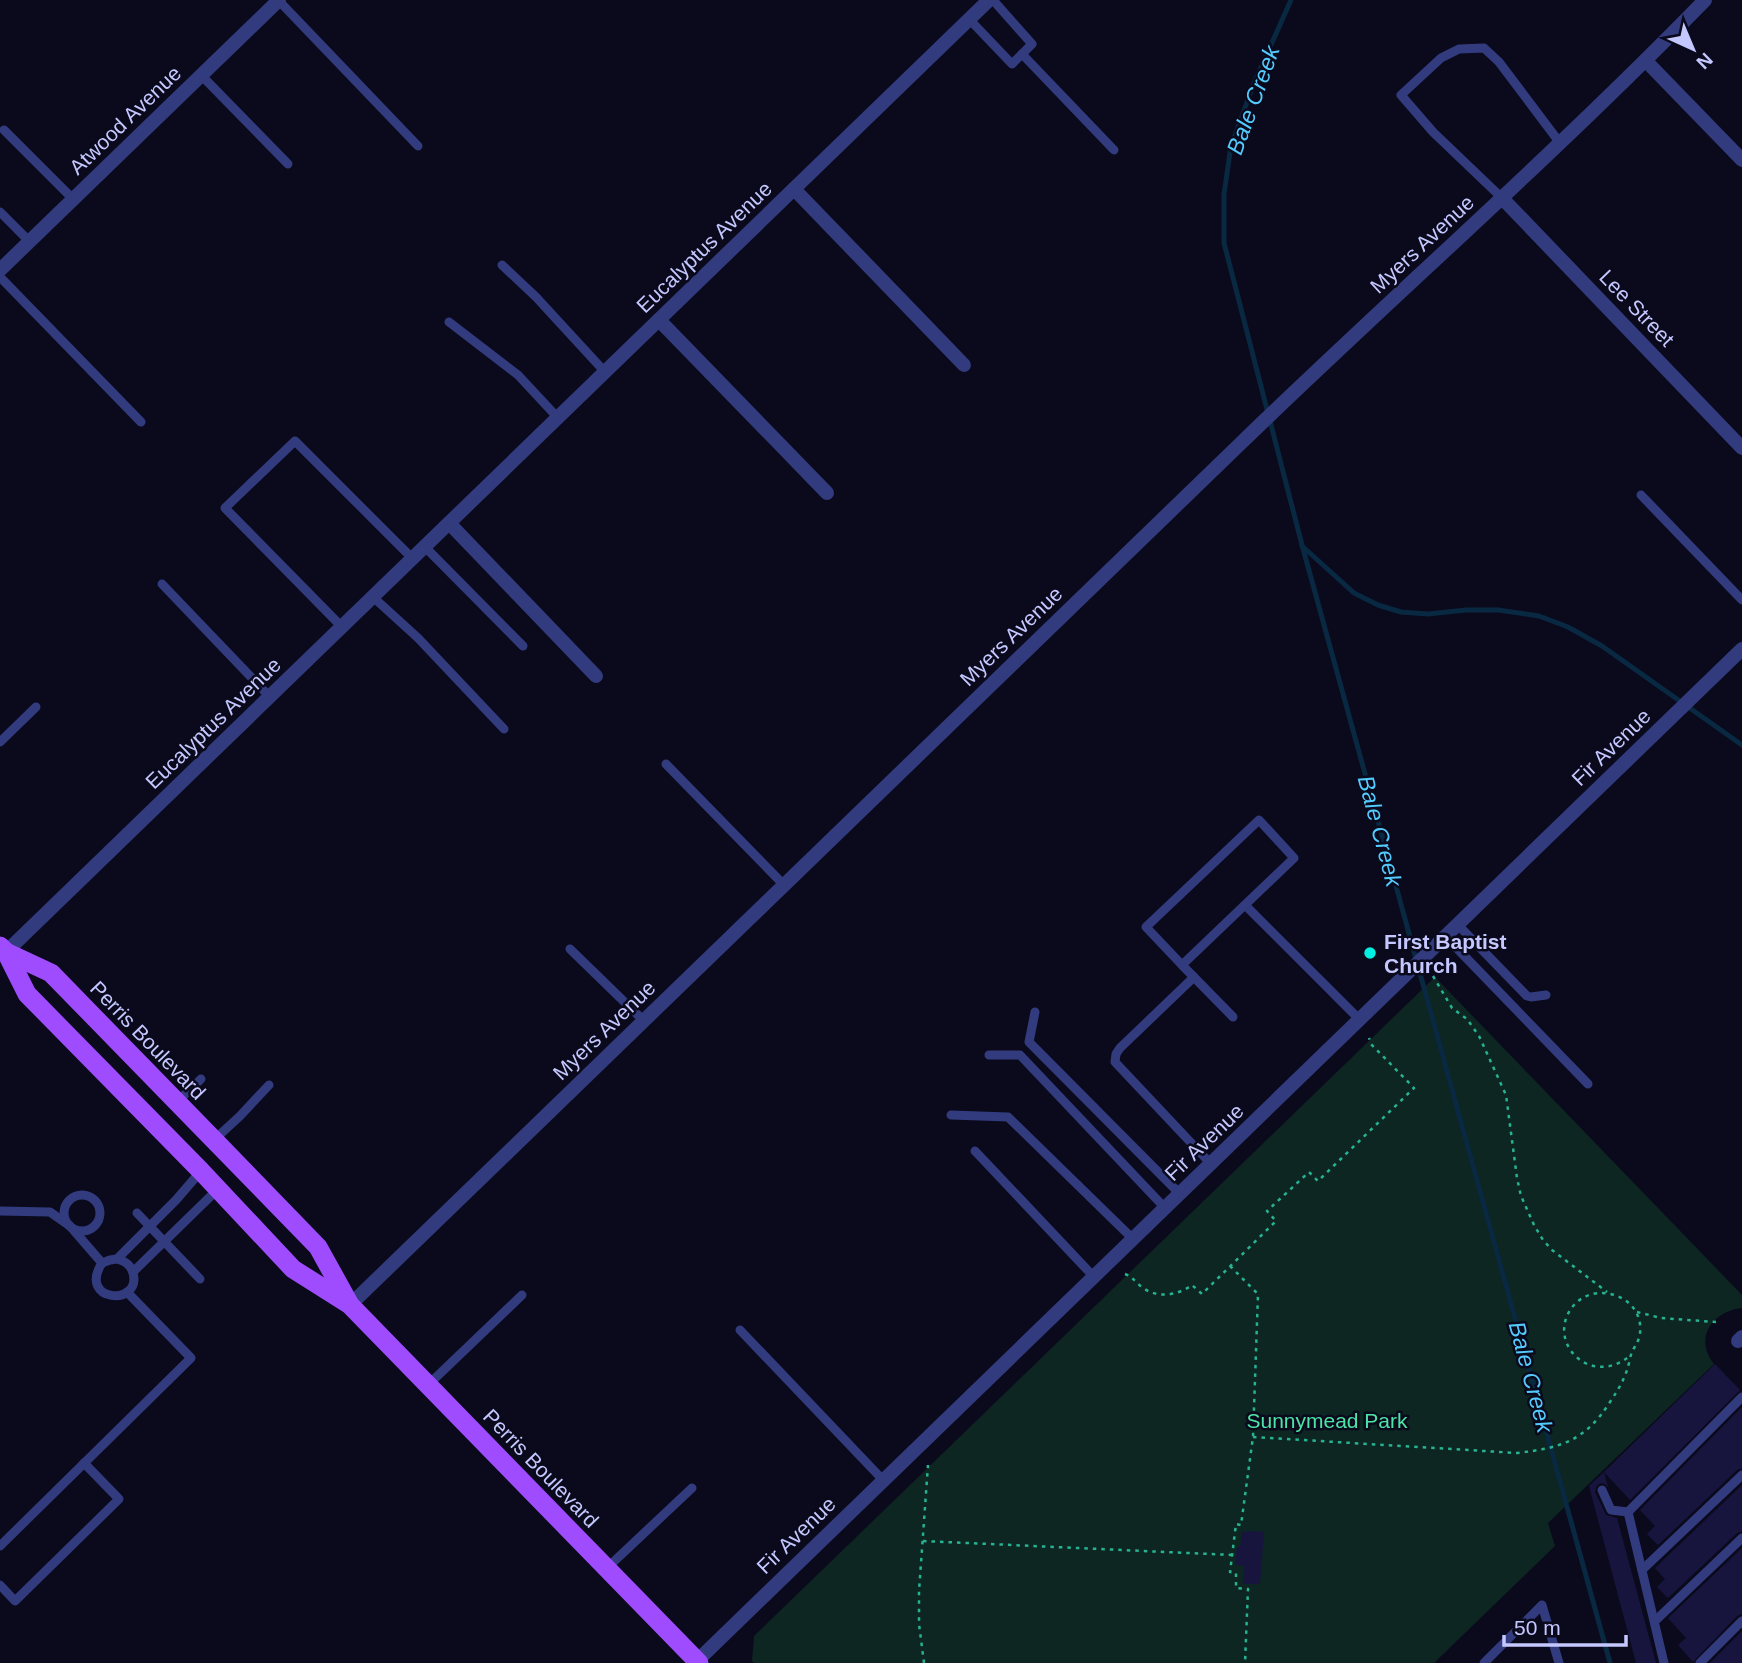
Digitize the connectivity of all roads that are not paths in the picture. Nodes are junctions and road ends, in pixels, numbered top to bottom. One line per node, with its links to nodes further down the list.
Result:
1 (279, 0): 7 (street, Atwood Avenue); 10 (lane)
2 (991, 0): 4 (street, Eucalyptus Avenue); 5 (lane)
3 (1705, 0): 6 (street, Myers Avenue)
4 (969, 19): 5 (lane); 14 (street, Eucalyptus Avenue)
5 (1022, 54): 11 (lane)
6 (1646, 61): 9 (street, Myers Avenue); 12 (street)
7 (201, 75): 13 (lane); 16 (street, Atwood Avenue)
8 (4, 130): 16 (lane)
9 (1560, 143): 15 (street, Myers Avenue); 15 (lane)
10 (418, 146)
11 (1114, 150)
12 (1742, 160)
13 (288, 164)
14 (794, 189): 22 (street, Eucalyptus Avenue); 24 (street)
15 (1502, 198): 28 (street, Lee Street); 46 (street, Myers Avenue)
16 (73, 199): 18 (street, Atwood Avenue)
17 (0, 212): 18 (lane)
18 (29, 241): 20 (street, Atwood Avenue)
19 (502, 265): 25 (lane)
20 (0, 270)
21 (0, 278): 27 (lane)
22 (659, 320): 25 (street, Eucalyptus Avenue); 29 (street)
23 (449, 322): 26 (lane)
24 (964, 365)
25 (605, 372): 26 (street, Eucalyptus Avenue)
26 (558, 418): 31 (street, Eucalyptus Avenue)
27 (141, 422)
28 (1742, 448)
29 (827, 494)
30 (1642, 495): 36 (lane)
31 (449, 523): 32 (street, Eucalyptus Avenue); 40 (street)
32 (425, 547): 33 (street, Eucalyptus Avenue); 38 (lane)
33 (413, 559): 35 (street, Eucalyptus Avenue); 37 (lane)
34 (162, 584): 41 (lane)
35 (373, 597): 37 (street, Eucalyptus Avenue); 43 (lane)
36 (1742, 600)
37 (342, 627): 41 (street, Eucalyptus Avenue)
38 (523, 646)
39 (1742, 649): 48 (street, Fir Avenue)
40 (596, 676)
41 (270, 697): 50 (street, Eucalyptus Avenue)
42 (36, 707): 44 (lane)
43 (504, 729)
44 (0, 742)
45 (666, 764): 46 (lane)
46 (784, 885): 58 (street, Myers Avenue)
47 (1245, 905): 52 (lane); 52 (lane); 57 (lane)
48 (1458, 925): 49 (street, Fir Avenue); 54 (lane)
49 (1446, 937): 57 (street, Fir Avenue); 61 (lane)
50 (3, 949): 63 (main road, Perris Boulevard); 68 (main road, Perris Boulevard)
51 (570, 949): 58 (lane)
52 (1182, 965): 53 (lane)
53 (1194, 977): 56 (lane); 67 (lane)
54 (1546, 995)
55 (1035, 1013): 70 (lane)
56 (1233, 1017)
57 (1360, 1020): 67 (street, Fir Avenue)
58 (644, 1021): 85 (street, Myers Avenue)
59 (989, 1055): 71 (lane)
60 (201, 1079): 63 (lane)
61 (1588, 1084)
62 (269, 1085): 65 (lane)
63 (176, 1102): 65 (main road, Perris Boulevard)
64 (951, 1115): 76 (lane)
65 (214, 1140): 85 (main road, Perris Boulevard)
66 (975, 1151): 81 (lane)
67 (1211, 1164): 70 (street, Fir Avenue)
68 (201, 1171): 69 (main road, Perris Boulevard); 75 (lane)
69 (218, 1189): 77 (lane); 85 (main road, Perris Boulevard)
70 (1180, 1194): 71 (street, Fir Avenue)
71 (1165, 1208): 76 (street, Fir Avenue)
72 (0, 1211): 74 (lane)
73 (137, 1213): 75 (lane)
74 (70, 1226): 74 (lane); 79 (lane)
75 (150, 1226): 77 (lane); 78 (lane)
76 (1133, 1239): 81 (street, Fir Avenue)
77 (165, 1242): 80 (lane); 82 (lane)
78 (117, 1259): 79 (lane); 80 (lane)
79 (102, 1263): 83 (lane)
80 (133, 1272): 83 (lane)
81 (1094, 1277): 91 (street, Fir Avenue)
82 (200, 1279)
83 (127, 1293): 89 (lane)
84 (522, 1295): 87 (lane)
85 (351, 1306): 87 (main road, Perris Boulevard)
86 (740, 1330): 91 (lane)
87 (428, 1385): 97 (main road, Perris Boulevard)
88 (1742, 1397): 94 (lane)
89 (84, 1463): 96 (lane); 99 (lane)
90 (1742, 1475): 98 (lane)
91 (883, 1480): 102 (street, Fir Avenue)
92 (692, 1488): 97 (lane)
93 (1602, 1490): 94 (lane)
94 (1628, 1512): 98 (lane)
95 (1742, 1538): 100 (lane)
96 (0, 1546)
97 (607, 1568): 102 (main road, Perris Boulevard)
98 (1642, 1570): 100 (lane)
99 (0, 1585)
100 (1655, 1620): 105 (lane)
101 (1742, 1621): 106 (lane)
102 (697, 1662)
103 (1483, 1663): 104 (lane)
104 (1559, 1663)
105 (1664, 1663)
106 (1700, 1663)

